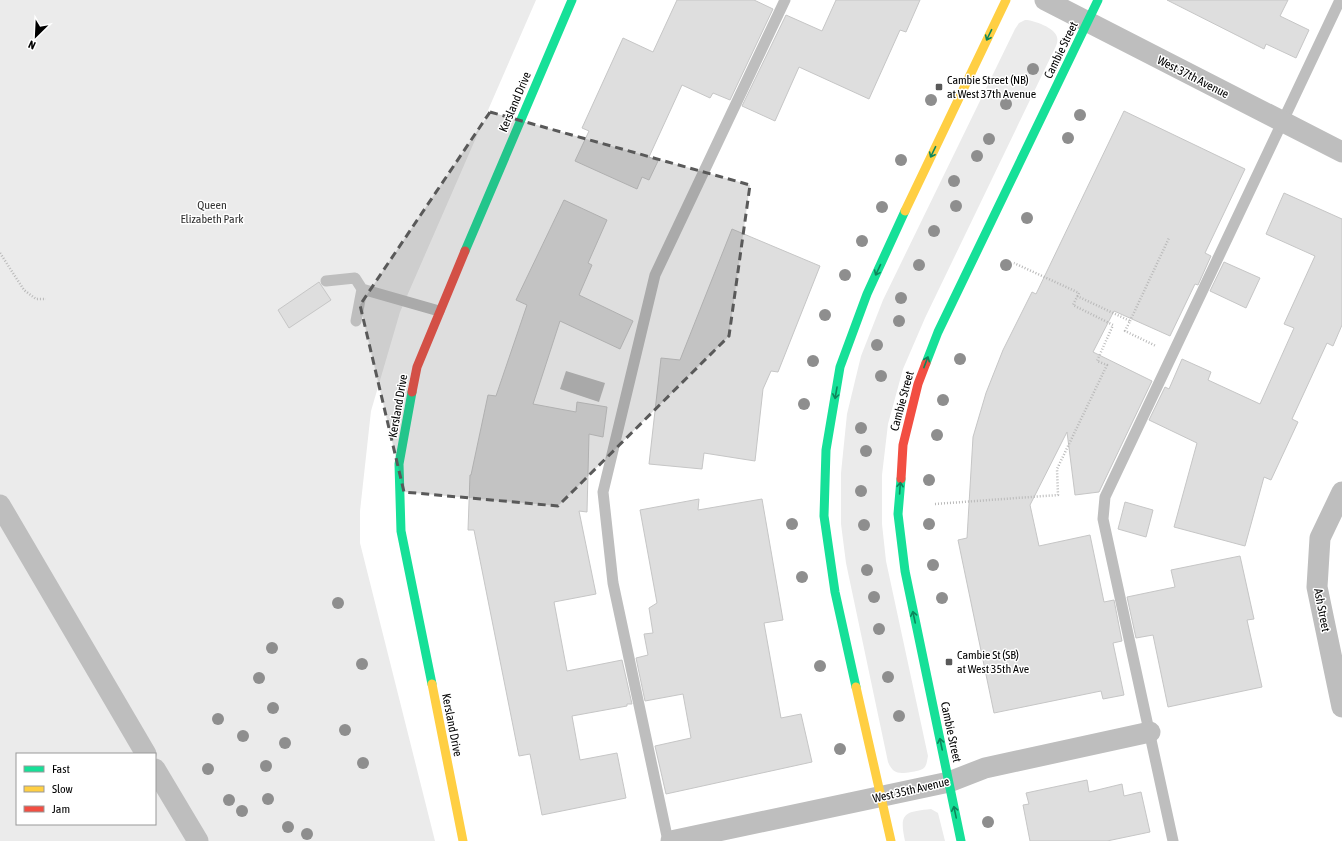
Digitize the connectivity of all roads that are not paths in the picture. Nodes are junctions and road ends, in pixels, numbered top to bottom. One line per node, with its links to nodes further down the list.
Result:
1 (572, 0): 12 (main road, Kersland Drive)
2 (785, 0): 24 (lane)
3 (1006, 0): 21 (main road, one-way to 21)
4 (1045, 0): 7 (street, West 37th Avenue)
5 (1098, 0): 7 (main road, Cambie Street)
6 (1340, 0): 8 (lane)
7 (1088, 22): 8 (street, West 37th Avenue); 20 (main road, Cambie Street, one-way to 7)
8 (1282, 122): 9 (street, West 37th Avenue); 17 (lane)
9 (1342, 152)
10 (326, 281): 11 (lane)
11 (362, 288): 12 (lane); 13 (lane)
12 (440, 311): 23 (main road, Kersland Drive)
13 (356, 321)
14 (1342, 492): 16 (street, Ash Street)
15 (3, 515): 18 (street)
16 (1342, 707)
17 (1150, 732): 20 (street, West 35th Avenue); 27 (lane)
18 (145, 753)
19 (156, 771): 22 (street)
20 (949, 782): 21 (street, West 35th Avenue); 26 (main road, Cambie Street, one-way to 20)
21 (881, 796): 24 (street, West 35th Avenue); 25 (main road)
22 (198, 841)
23 (463, 841)
24 (670, 841)
25 (891, 841)
26 (962, 841)
27 (1173, 841)

